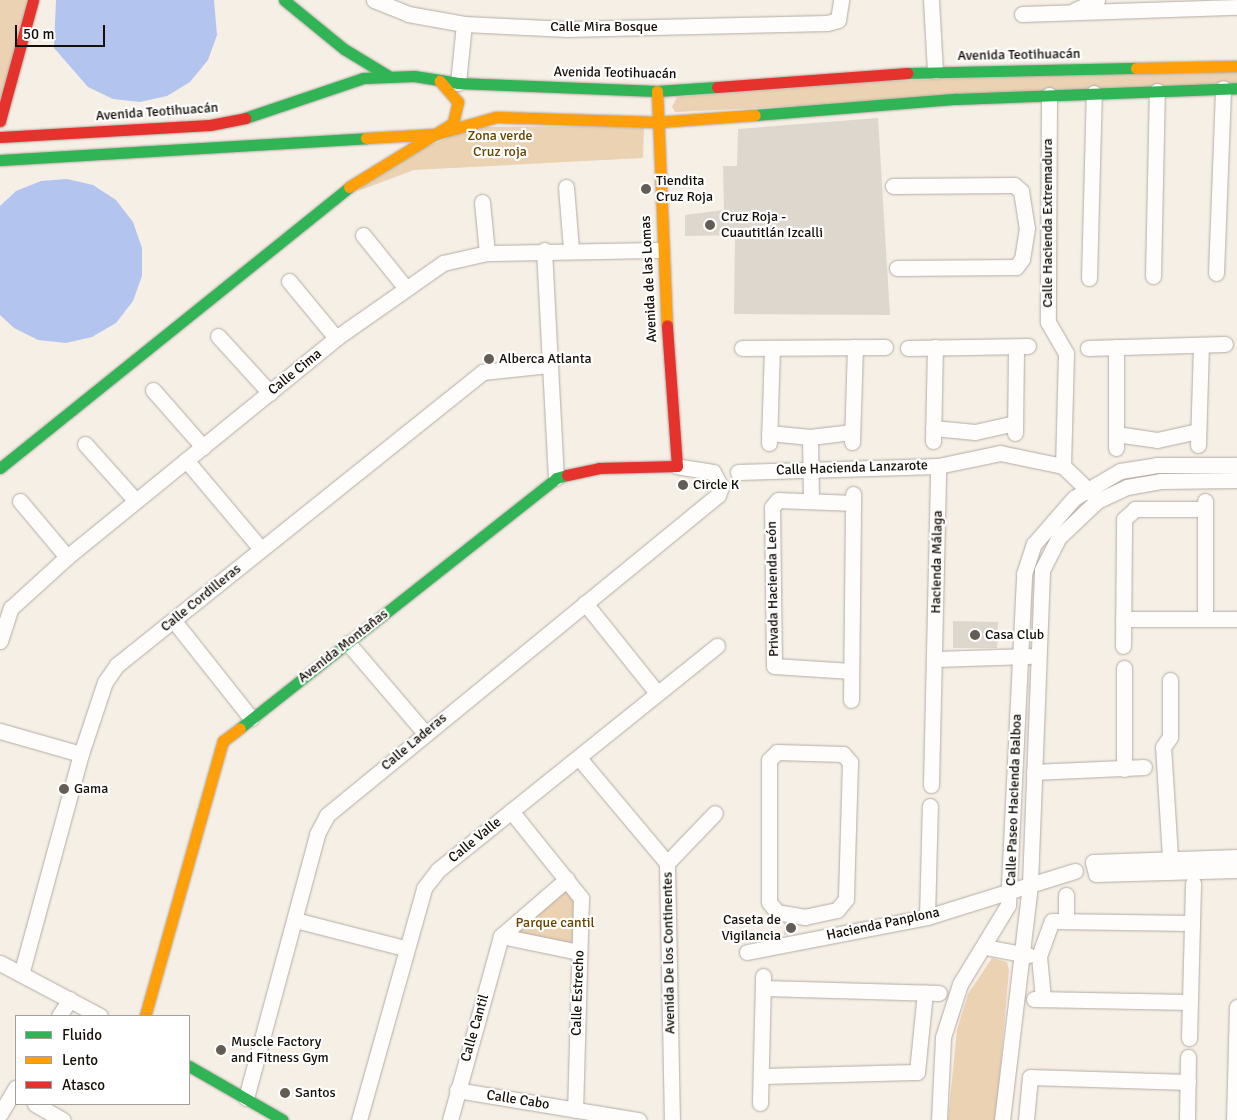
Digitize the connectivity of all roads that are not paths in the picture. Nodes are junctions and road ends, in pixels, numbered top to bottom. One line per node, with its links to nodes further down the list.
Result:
1 (33, 0): 24 (main road)
2 (284, 0): 16 (main road)
3 (374, 0): 9 (street, Calle Mira Bosque)
4 (841, 0): 13 (street, Calle Mira Bosque)
5 (931, 0): 15 (street)
6 (1097, 0): 12 (street)
7 (1207, 4): 8 (street); 10 (street)
8 (1146, 5): 12 (street)
9 (410, 7): 13 (street, Calle Mira Bosque)
10 (1237, 7)
11 (1022, 14): 12 (street)
12 (1067, 14)
13 (464, 24): 18 (street)
14 (1237, 66): 15 (main road, Avenida Teotihuacán)
15 (935, 71): 20 (main road, Avenida Teotihuacán)
16 (390, 77): 17 (main road, Avenida Teotihuacán); 27 (main road, Avenida Teotihuacán)
17 (440, 81): 18 (main road, Avenida Teotihuacán); 26 (main road)
18 (458, 84): 20 (main road, Avenida Teotihuacán)
19 (1230, 88): 21 (main road); 40 (street)
20 (657, 90): 25 (main road, Avenida de las Lomas)
21 (1157, 91): 22 (main road); 41 (street)
22 (1094, 93): 23 (main road); 42 (street)
23 (1049, 95): 25 (main road); 33 (street, Calle Hacienda Extremadura)
24 (0, 121)
25 (658, 122): 26 (main road); 37 (main road, Avenida de las Lomas)
26 (436, 134): 28 (main road); 72 (main road)
27 (0, 137)
28 (0, 160)
29 (893, 186): 32 (street)
30 (566, 187): 35 (street)
31 (482, 202): 38 (street)
32 (1027, 228): 33 (street); 39 (street)
33 (1047, 228): 71 (street, Calle Hacienda Extremadura)
34 (364, 235): 44 (street)
35 (571, 249): 36 (street, Calle Cima); 37 (street, Calle Cima)
36 (544, 250): 38 (street, Calle Cima); 57 (street)
37 (661, 250): 69 (main road, Avenida de las Lomas)
38 (487, 253): 44 (street, Calle Cima)
39 (897, 268)
40 (1216, 274)
41 (1153, 276)
42 (1089, 278)
43 (288, 281): 46 (street)
44 (405, 286): 46 (street, Calle Cima)
45 (218, 336): 59 (street)
46 (336, 338): 59 (street, Calle Cima)
47 (1225, 344): 48 (street)
48 (1201, 345): 52 (street); 62 (street)
49 (855, 347): 50 (street); 54 (street); 61 (street)
50 (885, 347)
51 (935, 347): 55 (street); 60 (street); 60 (street)
52 (1116, 347): 56 (street); 62 (street)
53 (742, 348): 54 (street)
54 (772, 348): 61 (street)
55 (908, 348)
56 (1088, 348)
57 (549, 365): 75 (street); 85 (street, Calle Cordilleras)
58 (153, 390): 64 (street)
59 (270, 393): 64 (street, Calle Cima)
60 (974, 432): 65 (street)
61 (810, 437): 73 (street)
62 (1157, 440): 67 (street)
63 (85, 444): 83 (street)
64 (203, 447): 66 (street, Calle Cima)
65 (972, 457): 70 (street, Calle Hacienda Lanzarote); 71 (street, Calle Hacienda Lanzarote)
66 (186, 460): 83 (street, Calle Cima); 85 (street)
67 (1156, 465): 68 (street, Calle Paseo Hacienda Balboa); 79 (street, Calle Paseo Hacienda Balboa)
68 (1237, 465)
69 (677, 466): 75 (main road, Avenida Montañas); 76 (street, Avenida Montañas)
70 (938, 466): 73 (street, Calle Hacienda Lanzarote); 99 (street, Hacienda Málaga)
71 (1063, 466): 79 (street, Calle Hacienda Lanzarote)
72 (0, 468)
73 (811, 469): 74 (street, Calle Hacienda Lanzarote); 80 (street)
74 (738, 472)
75 (556, 478): 94 (main road, Avenida Montañas)
76 (719, 478): 87 (street, Calle Laderas)
77 (1161, 480): 78 (street); 81 (street); 84 (street)
78 (1237, 480)
79 (1088, 487): 81 (street, Calle Hacienda Lanzarote); 97 (street, Calle Paseo Hacienda Balboa)
80 (811, 500): 101 (street, Privada Hacienda León); 101 (street, Privada Hacienda León)
81 (1096, 500): 98 (street, Calle Paseo Hacienda Balboa)
82 (20, 501): 86 (street)
83 (136, 501): 86 (street, Calle Cima)
84 (1162, 508): 89 (street); 90 (street)
85 (261, 549): 92 (street, Calle Cordilleras)
86 (67, 557): 88 (street, Calle Cima)
87 (585, 603): 103 (street); 107 (street, Calle Laderas)
88 (6, 604): 93 (street, Calle Cima)
89 (1123, 619): 90 (street); 96 (street)
90 (1204, 619): 91 (street)
91 (1237, 619)
92 (174, 621): 105 (street); 108 (street, Calle Cordilleras)
93 (0, 641)
94 (348, 643): 105 (main road, Avenida Montañas); 107 (street)
95 (717, 646): 103 (street, Calle Valle)
96 (1123, 646)
97 (1020, 656): 98 (street); 99 (street); 125 (street, Calle Paseo Hacienda Balboa)
98 (1037, 656): 112 (street, Calle Paseo Hacienda Balboa)
99 (935, 659): 113 (street, Hacienda Málaga)
100 (1124, 668): 111 (street)
101 (852, 671): 104 (street, Privada Hacienda León)
102 (1170, 680): 117 (street)
103 (657, 693): 109 (street, Calle Valle)
104 (851, 700)
105 (251, 718): 147 (main road, Avenida Montañas)
106 (0, 731): 108 (street)
107 (424, 732): 129 (street, Calle Laderas)
108 (82, 754): 141 (street, Calle Cordilleras)
109 (579, 758): 115 (street, Calle Valle); 119 (street, Avenida De los Continentes)
110 (1144, 767): 111 (street)
111 (1124, 769): 112 (street)
112 (1034, 772): 124 (street, Calle Paseo Hacienda Balboa)
113 (931, 785)
114 (930, 806): 128 (street)
115 (511, 811): 122 (street, Calle Estrecho); 135 (street, Calle Valle)
116 (715, 813): 119 (street)
117 (1170, 857): 118 (street); 120 (street)
118 (1237, 857)
119 (667, 863): 168 (street, Avenida De los Continentes)
120 (1237, 870)
121 (1075, 871): 124 (street, Hacienda Panplona)
122 (567, 878): 132 (street); 136 (street, Calle Estrecho)
123 (1193, 883): 131 (street)
124 (1030, 884): 125 (street, Hacienda Panplona); 138 (street, Calle Paseo Hacienda Balboa)
125 (1010, 890): 128 (street, Hacienda Panplona); 134 (street, Calle Paseo Hacienda Balboa)
126 (1066, 894): 130 (street)
127 (805, 917): 127 (street); 133 (street)
128 (927, 917): 133 (street, Hacienda Panplona)
129 (295, 920): 135 (street); 158 (street, Calle Laderas)
130 (1066, 920): 131 (street); 139 (street)
131 (1192, 923): 143 (street)
132 (501, 936): 136 (street); 156 (street, Calle Cantil)
133 (804, 939): 137 (street, Hacienda Panplona)
134 (985, 947): 138 (street); 148 (street, Calle Paseo Hacienda Balboa)
135 (405, 948): 165 (street, Calle Valle)
136 (579, 952): 161 (street, Calle Estrecho)
137 (747, 952)
138 (1019, 955): 139 (street); 170 (street, Calle Paseo Hacienda Balboa)
139 (1039, 956): 143 (street)
140 (0, 963): 141 (street)
141 (22, 971): 142 (street)
142 (70, 999): 145 (street); 146 (street)
143 (1190, 1002): 150 (street)
144 (1237, 1007): 155 (street)
145 (60, 1015)
146 (98, 1015)
147 (145, 1015)
148 (943, 1036): 149 (street); 169 (street, Calle Paseo Hacienda Balboa)
149 (924, 1038): 153 (street); 153 (street)
150 (1189, 1038)
151 (1188, 1057): 154 (street)
152 (190, 1067): 158 (main road)
153 (761, 1076): 159 (street)
154 (1188, 1082): 171 (street); 172 (street)
155 (1236, 1082): 173 (street)
156 (457, 1090): 161 (street, Calle Cabo); 166 (street, Calle Cantil)
157 (15, 1091): 162 (street)
158 (246, 1098): 164 (main road)
159 (760, 1103)
160 (37, 1105): 163 (street)
161 (575, 1110): 167 (street, Calle Cabo)
162 (0, 1114)
163 (63, 1120)
164 (283, 1120)
165 (359, 1120)
166 (450, 1120)
167 (638, 1120)
168 (672, 1120)
169 (938, 1120)
170 (1002, 1120)
171 (1026, 1120)
172 (1187, 1120)
173 (1234, 1120)

